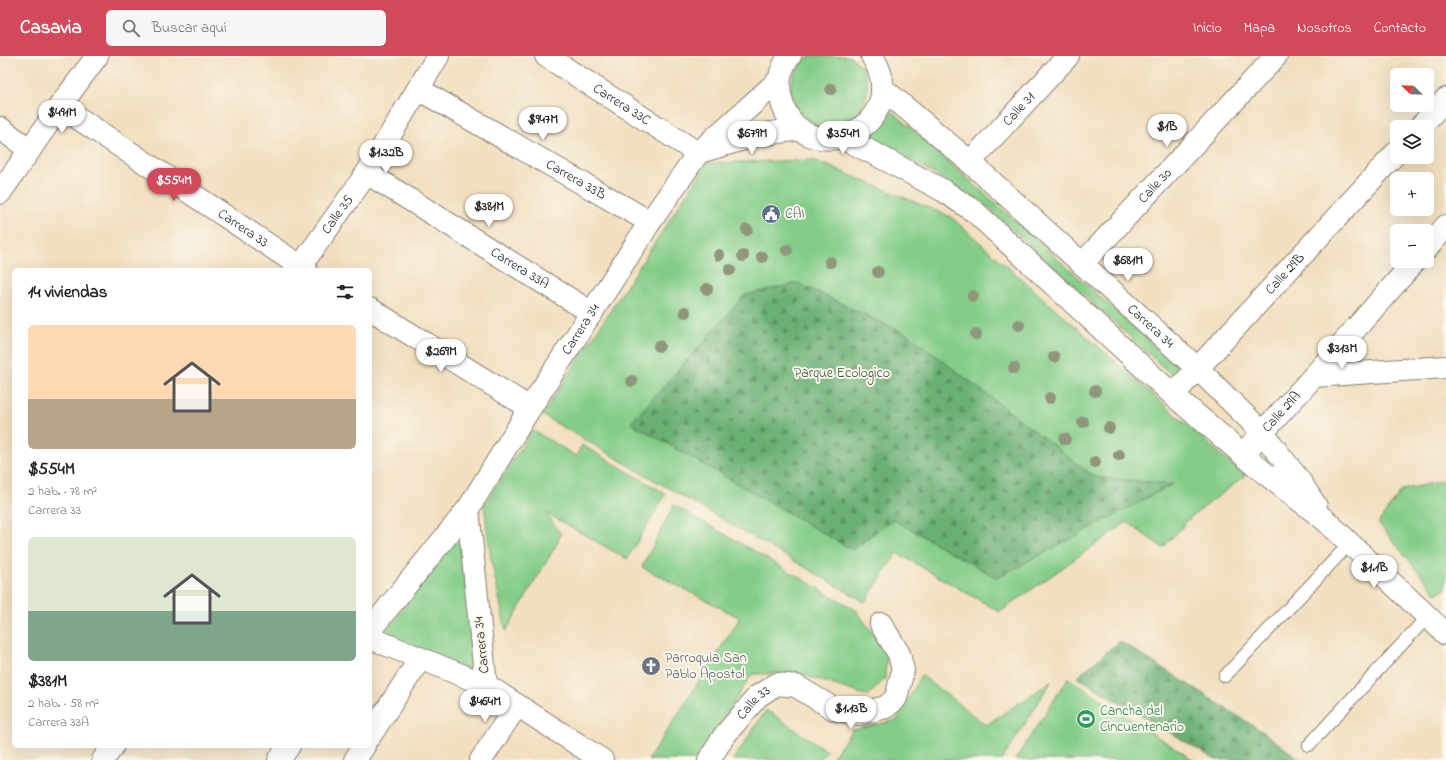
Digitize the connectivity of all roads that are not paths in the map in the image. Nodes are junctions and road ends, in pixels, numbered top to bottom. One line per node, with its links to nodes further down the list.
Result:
1 (97, 56): 11 (street)
2 (438, 56): 9 (street, Calle 35)
3 (546, 56): 17 (street, Carrera 33C)
4 (872, 56): 8 (street)
5 (1068, 56): 19 (street, Calle 31)
6 (1276, 56): 25 (street, Calle 30)
7 (780, 66): 14 (street); 17 (street, Carrera 34)
8 (882, 88): 15 (street); 19 (street, Carrera 34)
9 (418, 89): 20 (street, Calle 35); 22 (street, Carrera 33B)
10 (1446, 99): 12 (street)
11 (60, 106): 16 (street); 26 (street, Carrera 33)
12 (1426, 120)
13 (0, 128): 16 (street)
14 (800, 129): 15 (street); 17 (street)
15 (842, 138): 34 (street, Carrera 34)
16 (30, 150): 21 (street)
17 (698, 152): 22 (street, Carrera 34)
18 (1390, 160): 32 (street, Calle 29B)
19 (970, 162): 25 (street, Carrera 34)
20 (367, 173): 27 (street, Calle 35); 30 (street, Carrera 33A)
21 (0, 193)
22 (650, 222): 30 (street, Carrera 34)
23 (1446, 226): 24 (street)
24 (1434, 240)
25 (1082, 264): 32 (street, Carrera 34)
26 (301, 268)
27 (303, 268)
28 (1409, 268): 33 (street, Calle 29A)
29 (372, 310): 35 (street)
30 (592, 313): 35 (street, Carrera 34)
31 (1446, 367): 33 (street)
32 (1198, 369): 34 (street, Calle 29B); 36 (street, Carrera 34)
33 (1314, 376): 36 (street, Calle 29A)
34 (1173, 395): 37 (street, Carrera 34)
35 (530, 408): 38 (street, Carrera 34)
36 (1262, 432): 37 (street, Calle 29A); 39 (street, Carrera 34)
37 (1243, 454): 39 (street, Carrera 34)
38 (468, 509): 43 (street, Carrera 34); 48 (street, Carrera 34)
39 (1325, 520): 40 (street, Carrera 34)
40 (1350, 543): 41 (street, Carrera 34); 47 (lane)
41 (1428, 616): 44 (street, Carrera 34); 51 (lane)
42 (881, 624): 60 (street, Calle 33)
43 (372, 628)
44 (1446, 634)
45 (372, 639): 46 (street)
46 (420, 659): 48 (street); 50 (street)
47 (1225, 676)
48 (486, 685): 49 (street)
49 (517, 705): 55 (street); 59 (street)
50 (372, 733)
51 (1309, 745)
52 (111, 748): 56 (street)
53 (288, 748): 57 (street)
54 (363, 748): 58 (street)
55 (592, 758)
56 (103, 760)
57 (279, 760)
58 (355, 760)
59 (481, 760)
60 (709, 760)

